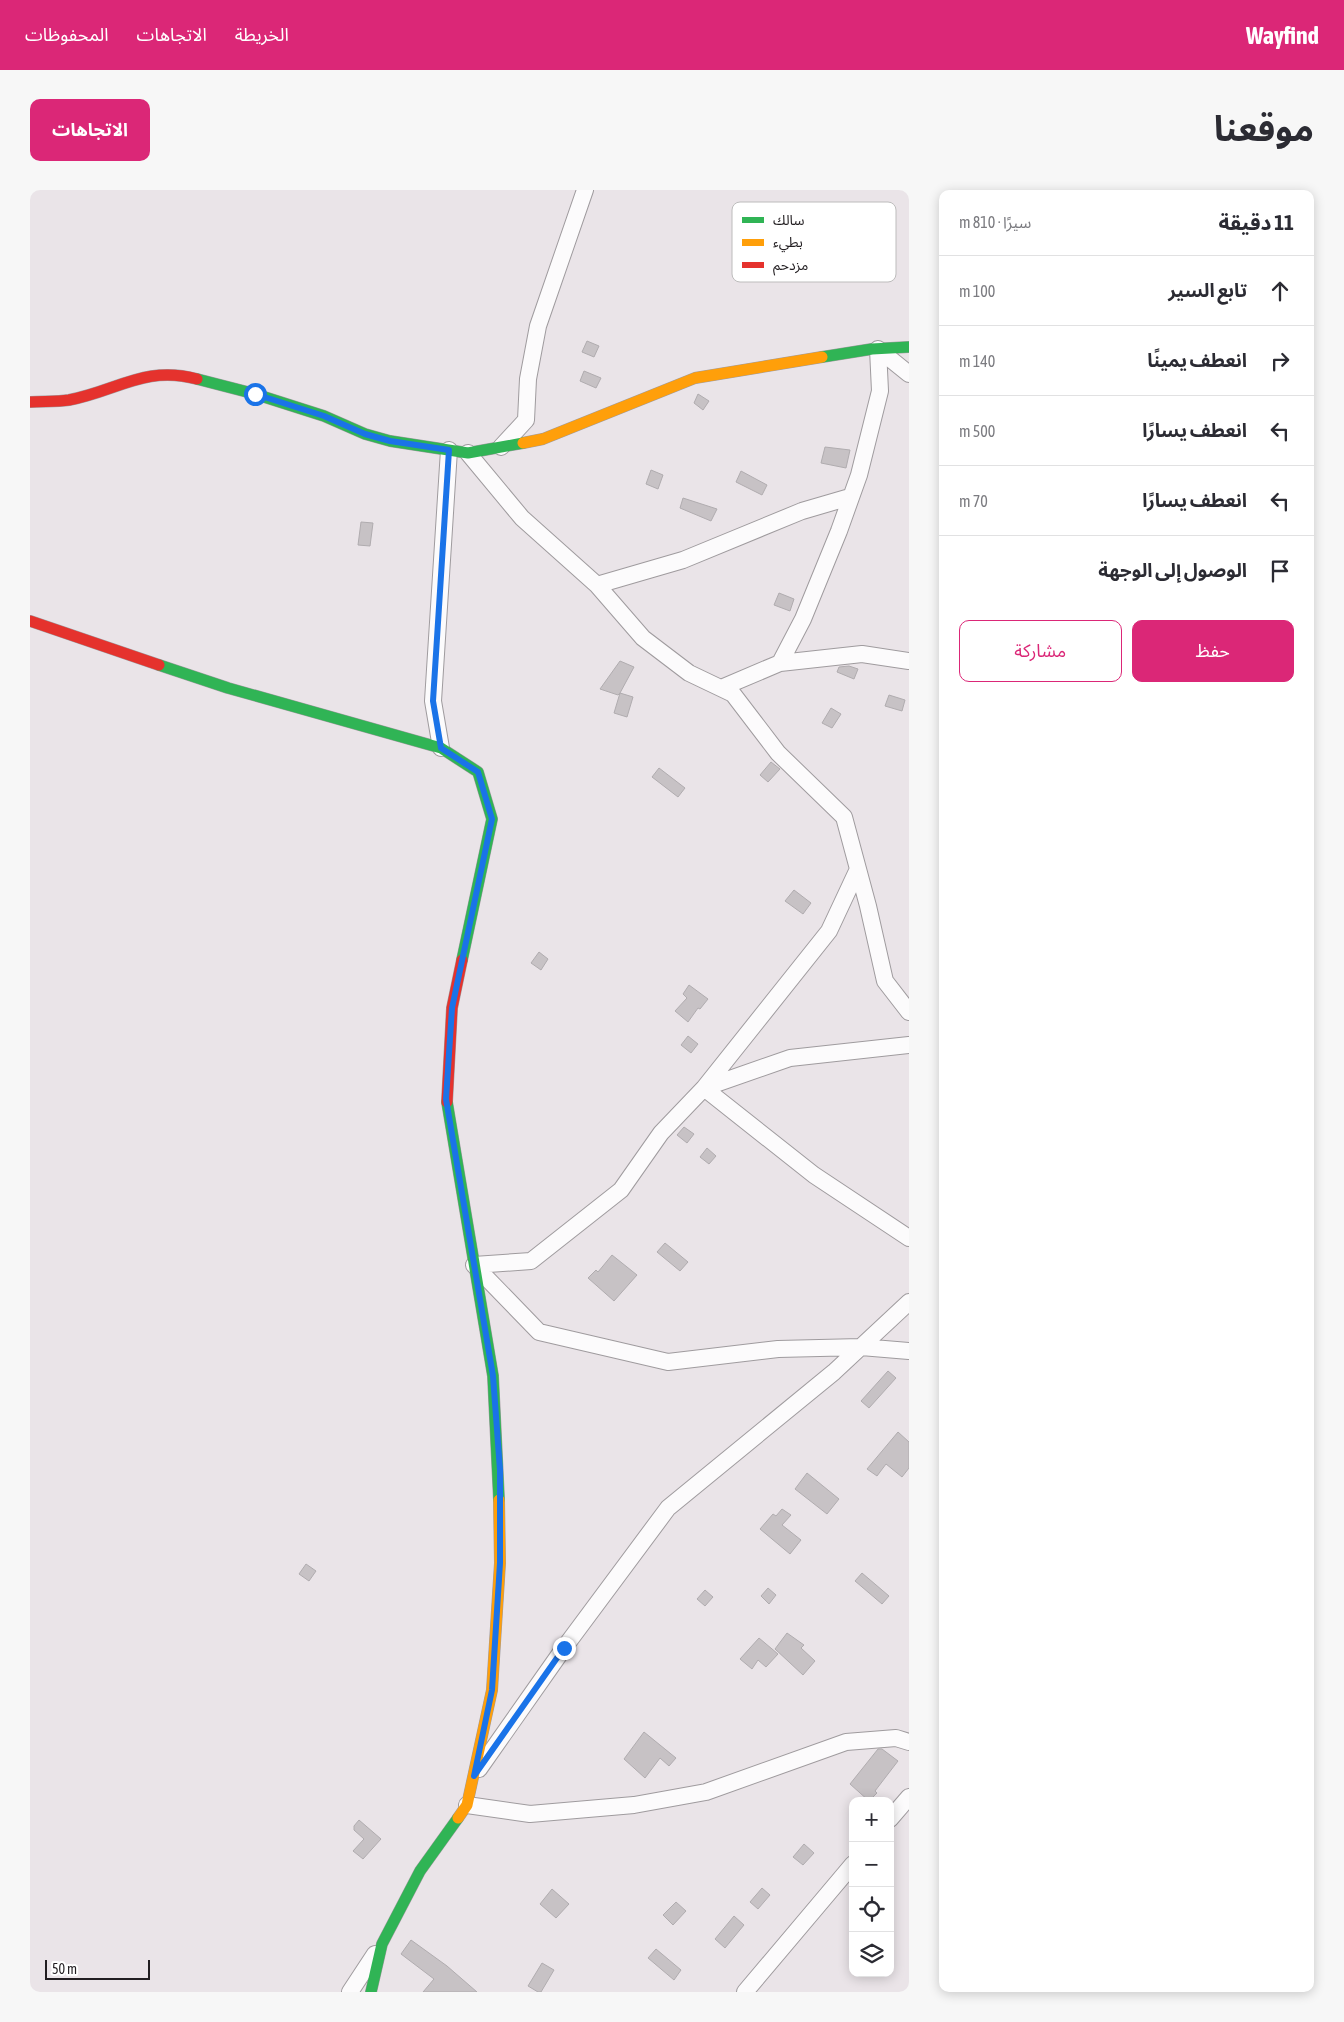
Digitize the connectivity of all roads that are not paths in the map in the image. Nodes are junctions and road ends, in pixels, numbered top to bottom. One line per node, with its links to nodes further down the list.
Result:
1 (585, 190): 6 (street)
2 (909, 347): 3 (street)
3 (878, 349): 4 (street); 6 (street); 9 (street)
4 (909, 374)
5 (30, 402): 7 (street)
6 (501, 447): 8 (street)
7 (449, 450): 8 (street); 15 (street)
8 (468, 453): 10 (street)
9 (850, 497): 10 (street); 13 (street)
10 (597, 585): 14 (street)
11 (30, 621): 15 (street)
12 (909, 661): 13 (street)
13 (780, 663): 14 (street)
14 (721, 688): 16 (street)
15 (441, 748): 21 (street)
16 (858, 869): 17 (street); 19 (street)
17 (909, 1012)
18 (909, 1045): 19 (street)
19 (704, 1088): 20 (street); 21 (street)
20 (909, 1238)
21 (474, 1265): 23 (street); 26 (street)
22 (909, 1302): 23 (street)
23 (861, 1347): 24 (street); 26 (street)
24 (909, 1351)
25 (909, 1742): 28 (street)
26 (474, 1776): 28 (street)
27 (909, 1797): 29 (street)
28 (467, 1805): 31 (street)
29 (894, 1815)
30 (849, 1869): 34 (street)
31 (382, 1944): 32 (street); 33 (street)
32 (350, 1992)
33 (371, 1992)
34 (746, 1992)

